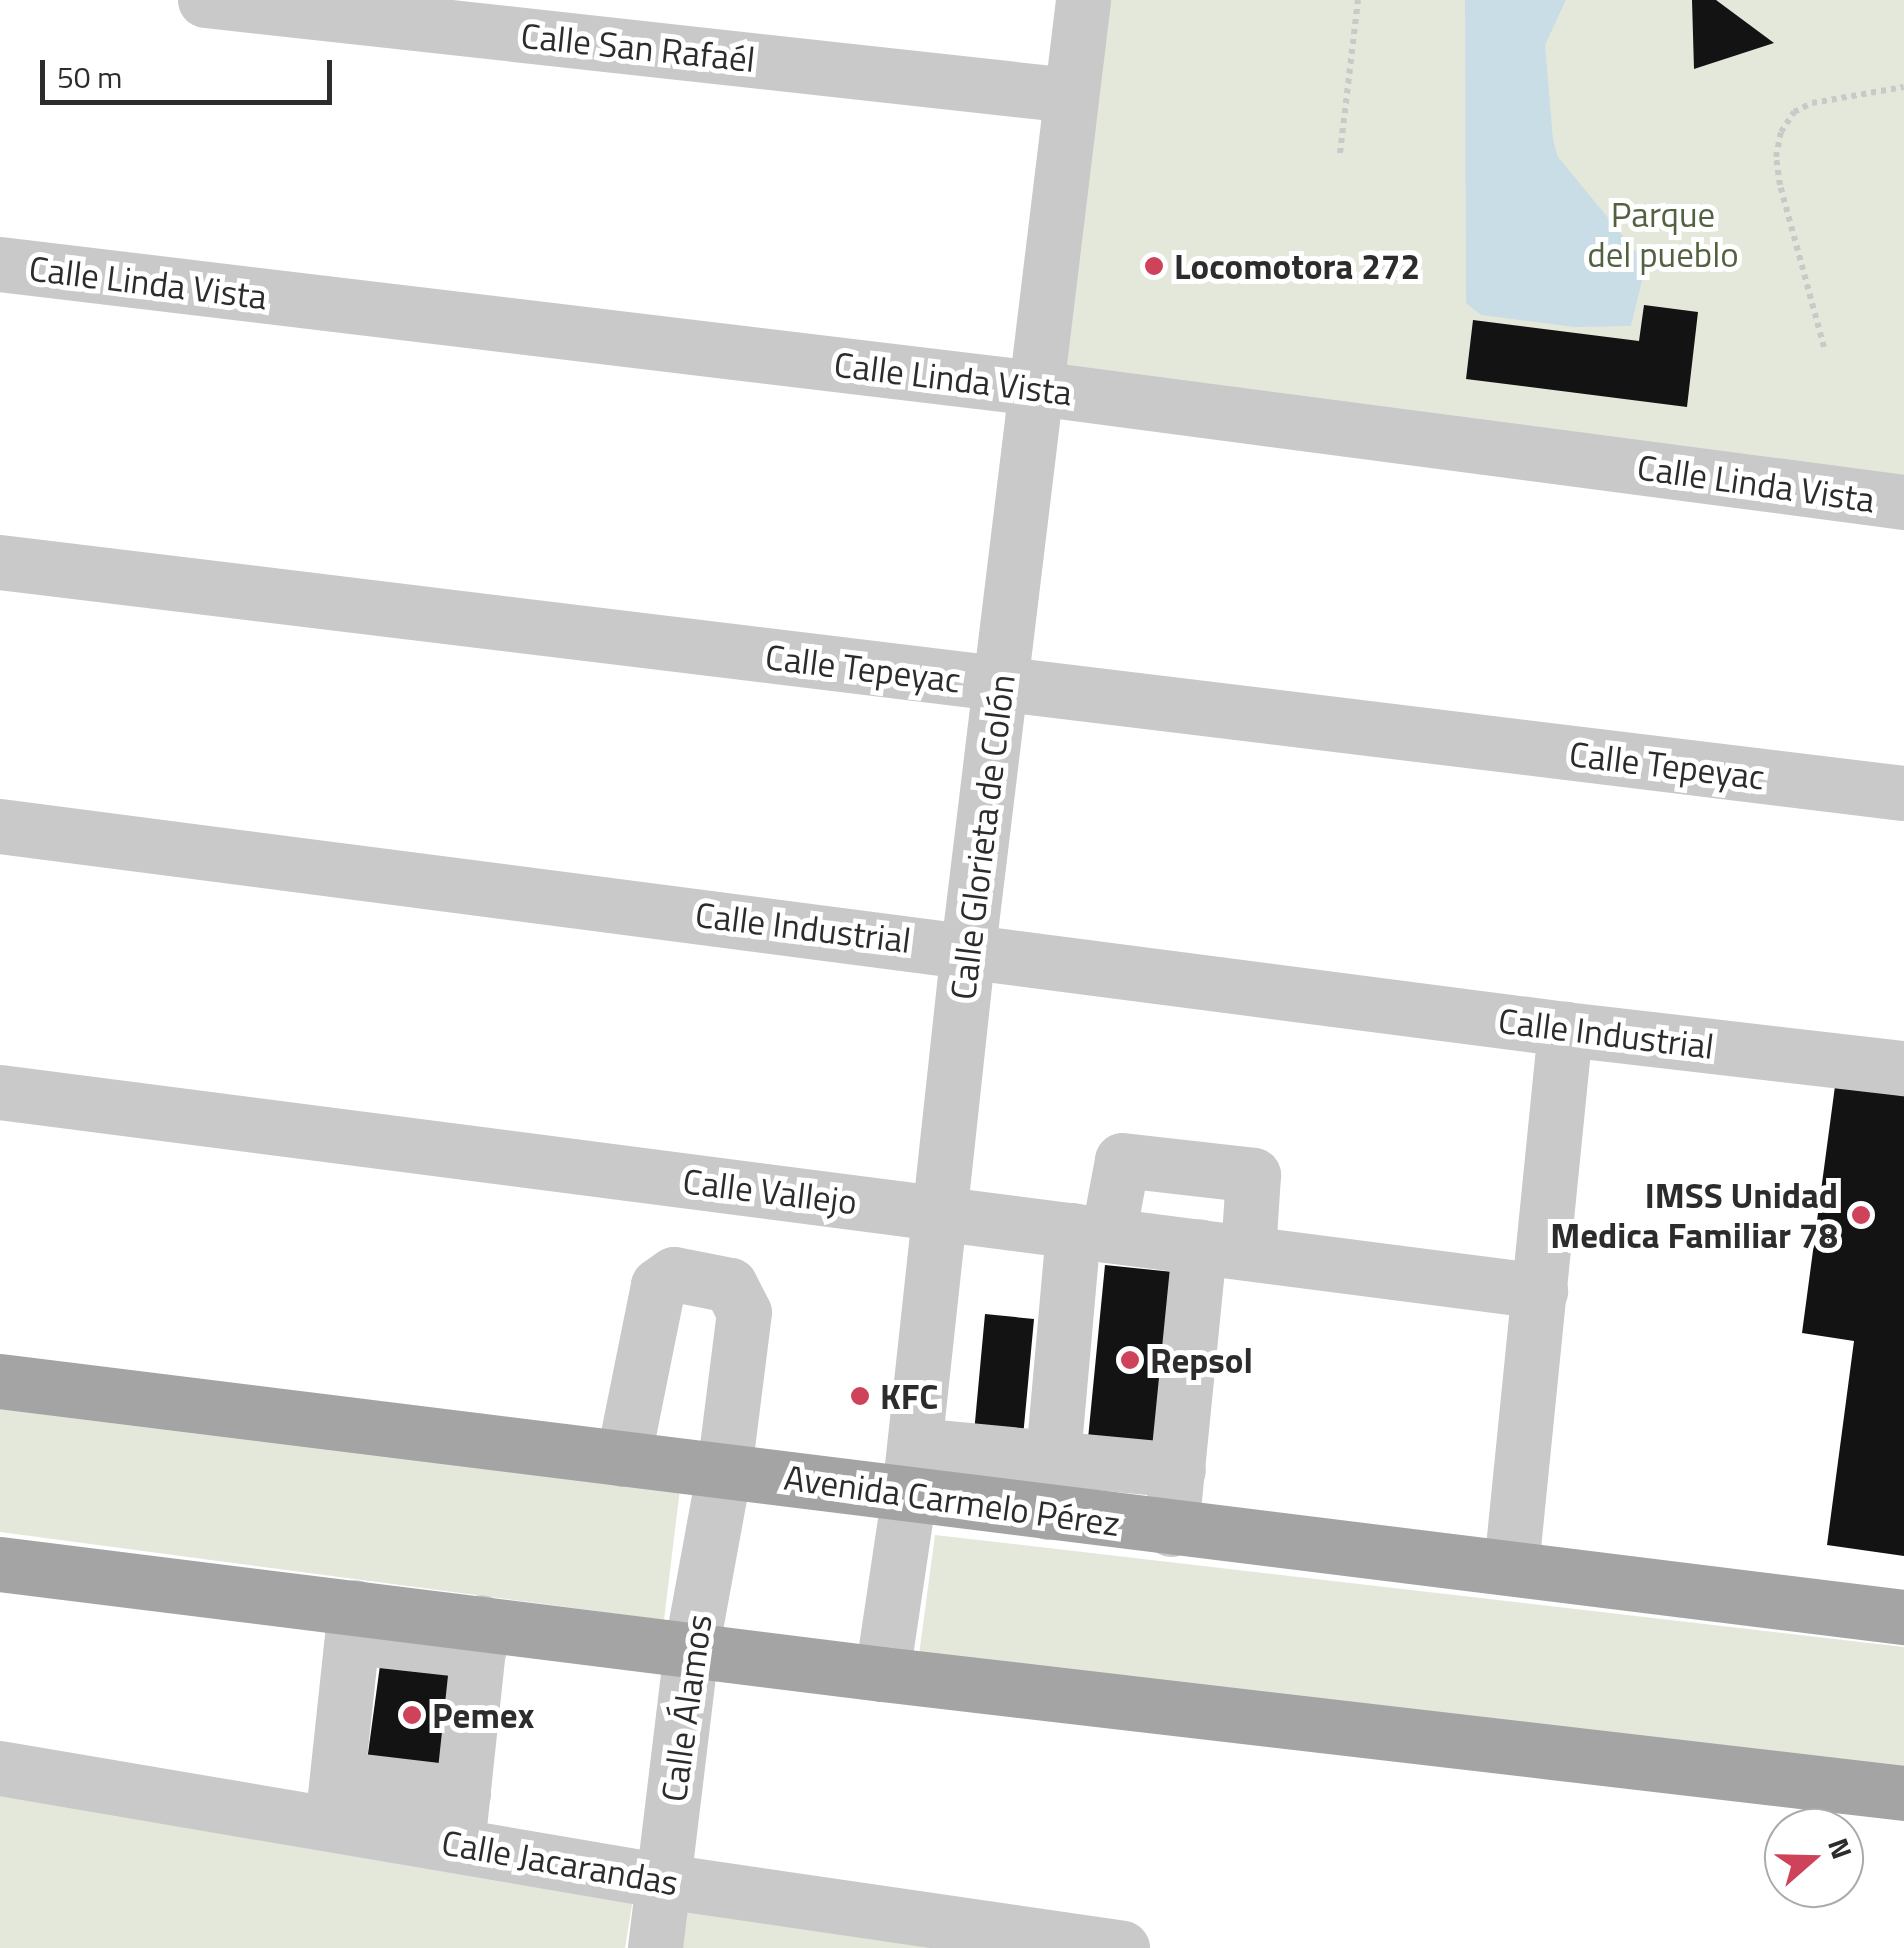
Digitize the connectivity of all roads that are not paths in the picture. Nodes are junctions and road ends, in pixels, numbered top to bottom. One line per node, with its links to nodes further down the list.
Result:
1 (205, 0): 3 (street, Calle San Rafaél)
2 (1083, 0): 3 (street, Calle Glorieta de Colón)
3 (1070, 94): 5 (street, Calle Glorieta de Colón)
4 (0, 264): 5 (street, Calle Linda Vista)
5 (1036, 388): 6 (street, Calle Linda Vista); 8 (street, Calle Glorieta de Colón)
6 (1904, 502)
7 (0, 562): 8 (street, Calle Tepeyac)
8 (1001, 685): 9 (street, Calle Tepeyac); 11 (street, Calle Glorieta de Colón)
9 (1904, 794)
10 (0, 826): 11 (street, Calle Industrial)
11 (968, 948): 12 (street, Calle Industrial); 15 (street, Calle Glorieta de Colón)
12 (1565, 1029): 13 (street, Calle Industrial); 18 (street)
13 (1904, 1068)
14 (0, 1092): 15 (street, Calle Vallejo)
15 (955, 1227): 16 (street, Calle Vallejo); 24 (street, Calle Glorieta de Colón)
16 (1084, 1239): 17 (street, Calle Vallejo); 17 (street); 20 (street)
17 (1215, 1254): 18 (street, Calle Vallejo); 23 (street)
18 (1540, 1292): 28 (street)
19 (0, 1381): 21 (main road, Avenida Carmelo Pérez)
20 (1052, 1458): 23 (street); 24 (street); 25 (street)
21 (624, 1459): 22 (main road, Avenida Carmelo Pérez); 22 (street, Calle Álamos)
22 (724, 1470): 24 (main road, Avenida Carmelo Pérez); 32 (street, Calle Álamos)
23 (1178, 1470): 26 (street)
24 (931, 1471): 25 (main road, Avenida Carmelo Pérez); 33 (street, Calle Glorieta de Colón)
25 (1048, 1512): 26 (main road, Avenida Carmelo Pérez)
26 (1172, 1529): 28 (main road, Avenida Carmelo Pérez)
27 (0, 1564): 30 (main road)
28 (1511, 1567): 29 (main road, Avenida Carmelo Pérez)
29 (1904, 1617)
30 (354, 1622): 31 (main road); 36 (street)
31 (480, 1636): 32 (main road); 37 (street)
32 (691, 1650): 33 (main road); 38 (street, Calle Álamos)
33 (882, 1674): 35 (main road)
34 (0, 1768): 36 (street, Calle Jacarandas)
35 (1904, 1793)
36 (335, 1801): 37 (street, Calle Jacarandas)
37 (460, 1819): 38 (street, Calle Jacarandas)
38 (664, 1881): 39 (street, Calle Álamos); 40 (street, Calle Jacarandas)
39 (655, 1948)
40 (1122, 1948)

